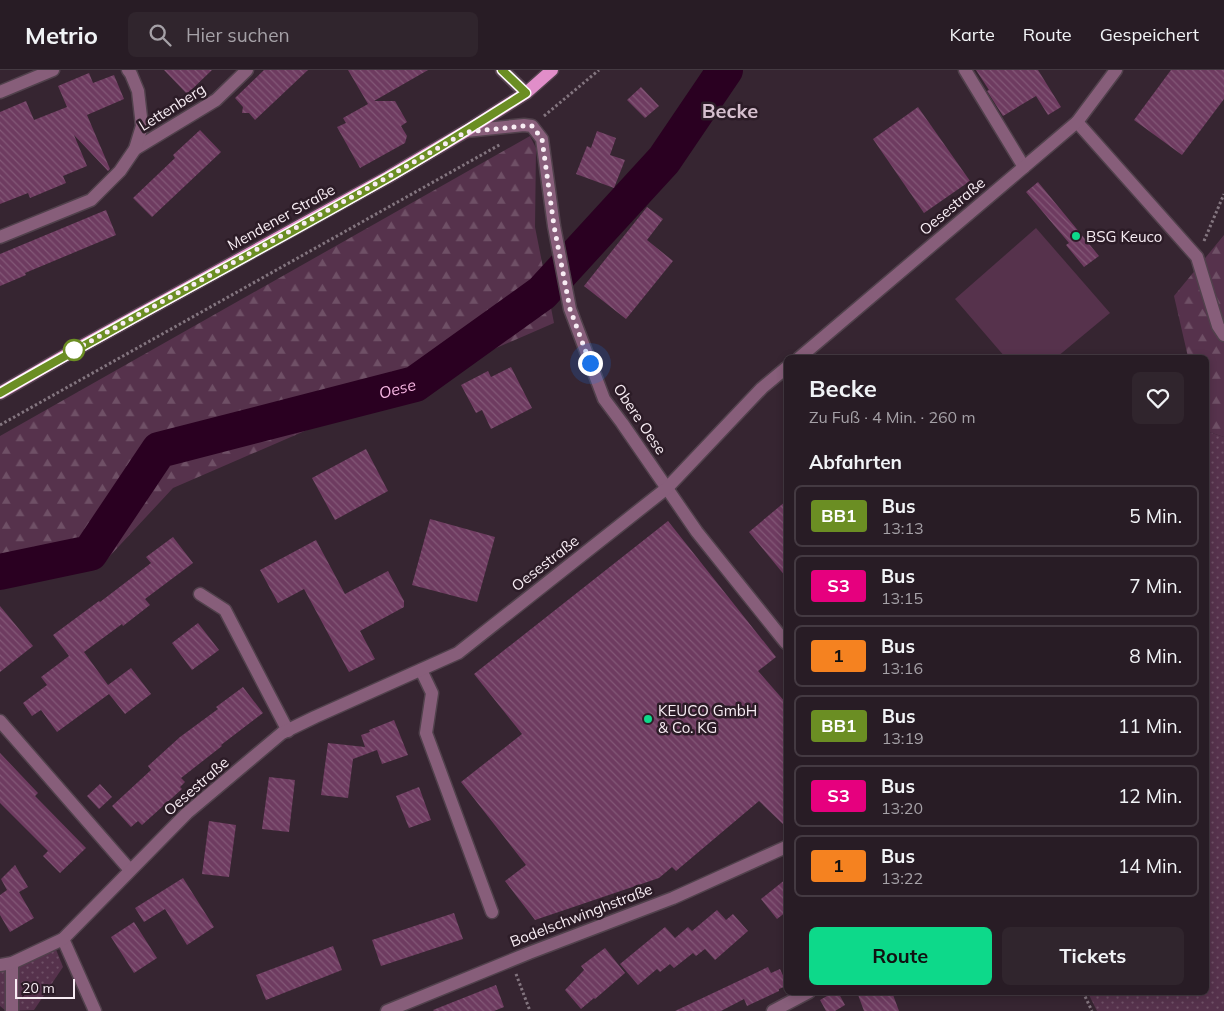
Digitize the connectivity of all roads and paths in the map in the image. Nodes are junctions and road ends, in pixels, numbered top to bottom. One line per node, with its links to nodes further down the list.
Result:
1 (53, 70): 9 (street)
2 (128, 70): 15 (street, Lettenberg)
3 (247, 70): 15 (street, Lettenberg)
4 (502, 70): 10 (street)
5 (552, 70): 10 (main road, Mendener Straße)
6 (599, 70): 12 (path)
7 (965, 70): 16 (street)
8 (1116, 70): 11 (street, Oesestraße)
9 (0, 92)
10 (526, 93): 13 (main road, Mendener Straße)
11 (1077, 122): 16 (street, Oesestraße); 19 (street)
12 (532, 126): 13 (street); 27 (street, Obere Oese)
13 (466, 132): 23 (main road, Mendener Straße)
14 (507, 141): 26 (path)
15 (135, 149): 18 (street, Lettenberg)
16 (1024, 167): 21 (street, Oesestraße)
17 (1224, 194): 19 (path)
18 (0, 237)
19 (1197, 257): 20 (street)
20 (1224, 335)
21 (803, 355)
22 (784, 370): 27 (street, Oesestraße)
23 (19, 382): 24 (street, Mendener Straße); 25 (main road, Mendener Straße)
24 (0, 386)
25 (0, 393)
26 (0, 425)
27 (667, 488): 29 (street, Obere Oese); 30 (street, Oesestraße)
28 (200, 594): 32 (street)
29 (784, 641)
30 (421, 670): 32 (street, Oesestraße); 35 (street)
31 (0, 721): 34 (street)
32 (288, 731): 34 (street, Oesestraße)
33 (784, 848): 37 (street, Bodelschwinghstraße)
34 (130, 870): 36 (street, Oesestraße)
35 (492, 912)
36 (63, 939): 38 (street, Oesestraße); 42 (street)
37 (510, 960): 43 (street, Bodelschwinghstraße); 44 (path)
38 (6, 964): 41 (street, Oesestraße)
39 (803, 995): 45 (street)
40 (1084, 995): 46 (path)
41 (12, 1011)
42 (96, 1011)
43 (387, 1011)
44 (530, 1011)
45 (773, 1011)
46 (1092, 1011)

